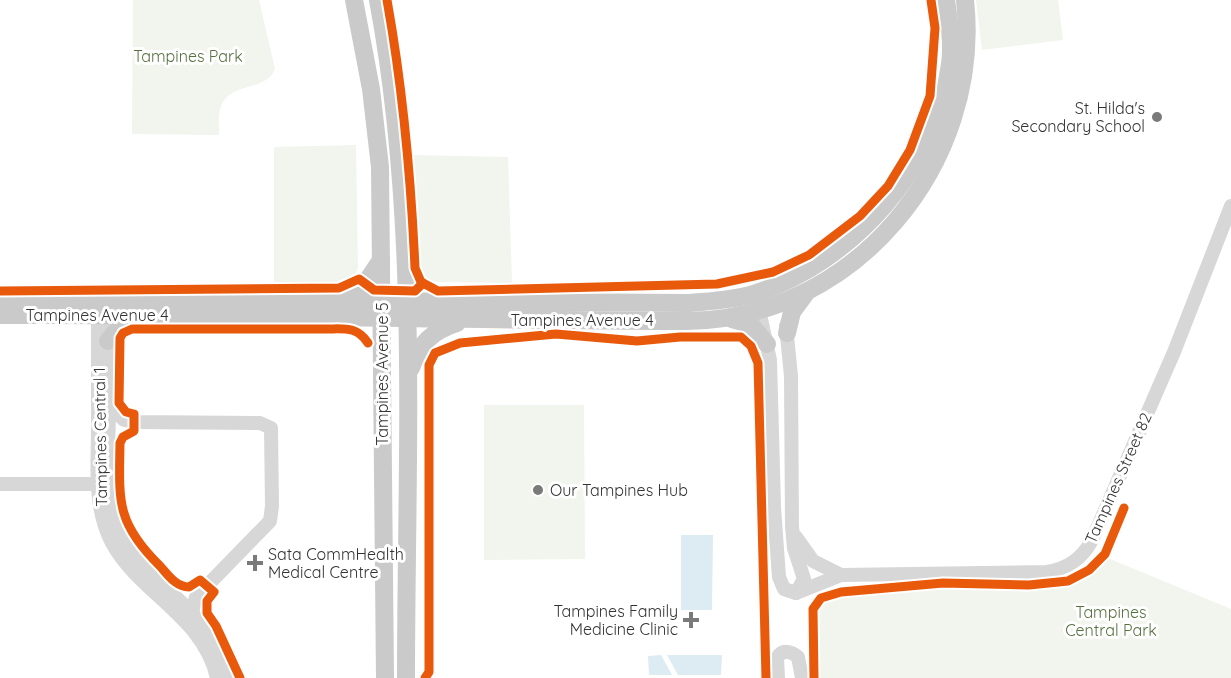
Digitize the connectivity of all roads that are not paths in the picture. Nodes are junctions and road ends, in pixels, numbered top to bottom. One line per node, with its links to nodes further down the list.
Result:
1 (354, 0): 6 (main road, Tampines Avenue 5)
2 (378, 0): 7 (main road, Tampines Avenue 5)
3 (946, 0): 8 (main road, Tampines Avenue 4)
4 (965, 0): 9 (main road, Tampines Avenue 4)
5 (1231, 206): 33 (street, Tampines Street 82)
6 (381, 260): 12 (main road); 16 (main road, Tampines Avenue 5)
7 (404, 261): 13 (main road); 17 (main road, Tampines Avenue 5)
8 (779, 284): 10 (main road, Tampines Avenue 4); 14 (street, Tampines Street 82)
9 (810, 289): 14 (main road, Tampines Avenue 4); 24 (main road)
10 (755, 293): 13 (main road, Tampines Avenue 4); 18 (street)
11 (0, 299): 15 (main road, Tampines Avenue 4)
12 (318, 300): 15 (main road, Tampines Avenue 4); 16 (main road, Tampines Avenue 4)
13 (448, 302): 17 (main road, Tampines Avenue 4)
14 (782, 303): 18 (main road, Tampines Avenue 4); 24 (street, Tampines Street 82)
15 (103, 307): 19 (main road, Tampines Avenue 4); 20 (main road, Tampines Avenue 4); 25 (street, Tampines Central 1); 31 (street, Tampines Central 1)
16 (382, 310): 17 (main road, Tampines Avenue 4); 21 (main road, Tampines Avenue 4); 27 (main road, Tampines Avenue 5)
17 (406, 310): 23 (main road, Tampines Avenue 4); 28 (main road, Tampines Avenue 5)
18 (759, 312): 22 (main road, Tampines Avenue 4); 26 (street)
19 (0, 315)
20 (141, 315): 21 (main road, Tampines Avenue 4); 25 (main road)
21 (337, 316): 27 (main road)
22 (730, 318): 23 (main road, Tampines Avenue 4); 26 (main road)
23 (466, 320): 28 (main road)
24 (787, 333): 32 (street, Tampines Street 82)
25 (108, 341): 29 (street, Tampines Central 1)
26 (767, 344): 34 (street)
27 (382, 359): 38 (main road, Tampines Avenue 5)
28 (407, 378): 39 (main road, Tampines Avenue 5)
29 (109, 406): 31 (street, Tampines Central 1); 35 (street)
30 (0, 484): 31 (street)
31 (104, 484): 35 (street, Tampines Central 1); 36 (street, Tampines Central 1)
32 (792, 526): 33 (street, Tampines Street 82); 34 (street, Tampines Street 82)
33 (841, 575): 34 (street, Tampines Street 82)
34 (796, 592)
35 (192, 612): 37 (street, Tampines Central 1)
36 (217, 678)
37 (228, 678)
38 (385, 678)
39 (406, 678)
40 (778, 678): 41 (street)
41 (802, 678)

